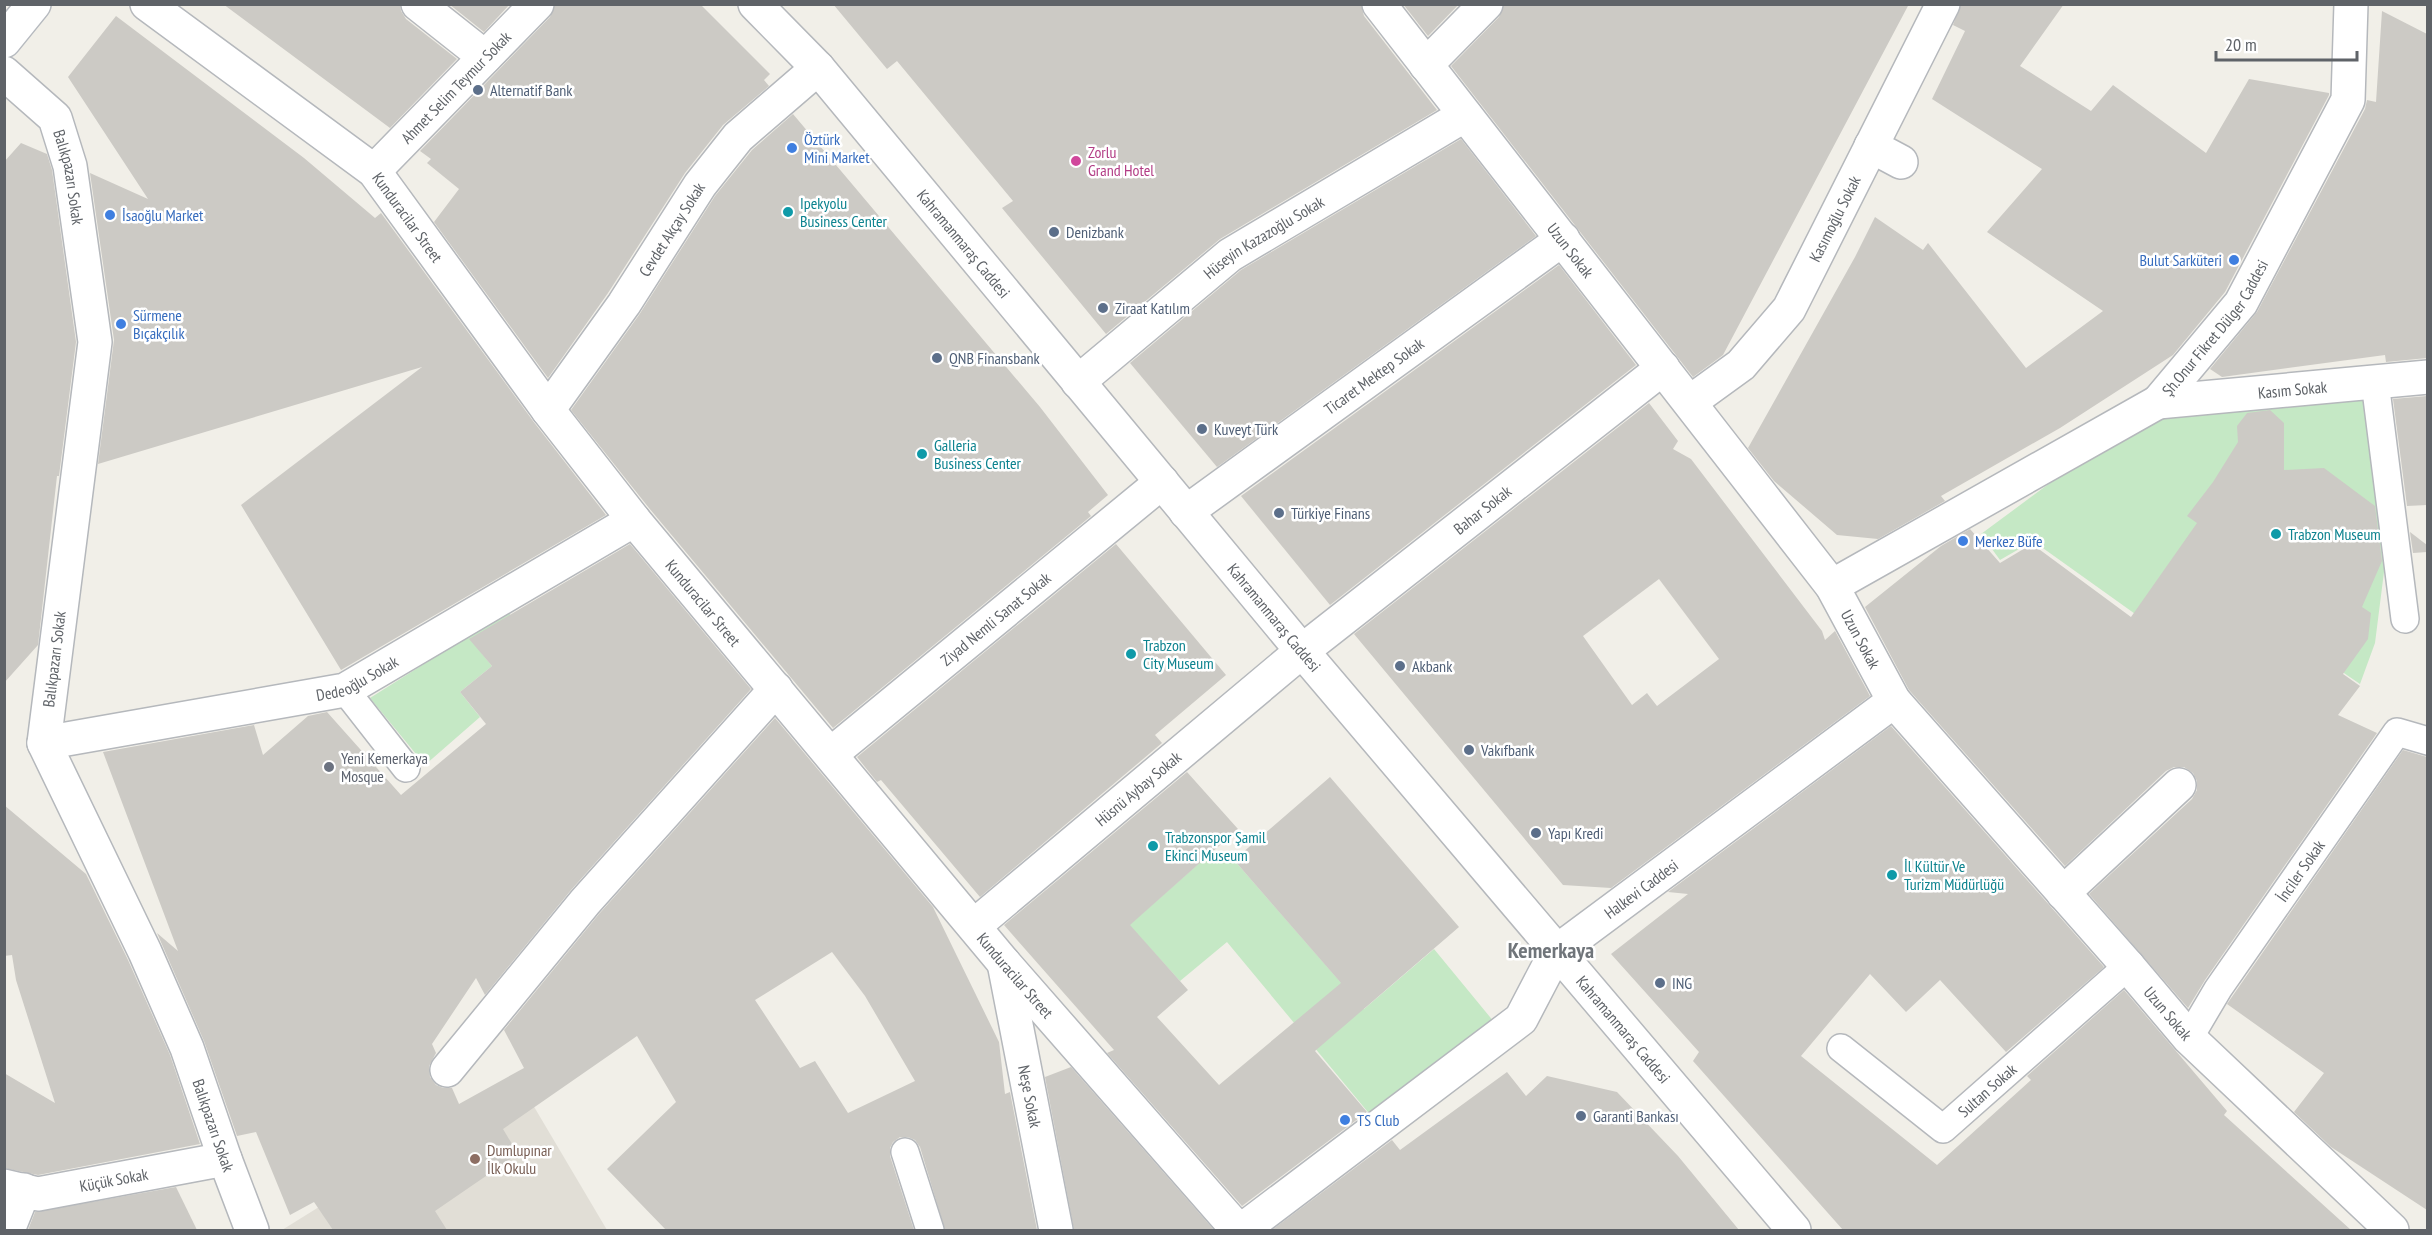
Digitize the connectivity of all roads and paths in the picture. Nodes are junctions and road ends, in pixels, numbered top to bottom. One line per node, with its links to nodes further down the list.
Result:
1 (34, 4): 10 (street)
2 (147, 4): 18 (street, Kunduracilar Street)
3 (418, 4): 11 (street)
4 (537, 4): 11 (street, Ahmet Selim Teymur Sokak)
5 (755, 4): 13 (street, Kahramanmaraş Caddesi)
6 (1379, 4): 12 (street, Uzun Sokak)
7 (1486, 4): 12 (street)
8 (1943, 4): 16 (street, Kasımoğlu Sokak)
9 (2351, 4): 25 (street, Şh.Onur Fikret Dülger Caddesi)
10 (4, 41)
11 (484, 57): 18 (street, Ahmet Selim Teymur Sokak)
12 (1426, 65): 15 (street, Uzun Sokak)
13 (818, 68): 22 (street, Kahramanmaraş Caddesi); 26 (street, Cevdet Akçay Sokak)
14 (4, 73): 37 (street, Balıkpazarı Sokak)
15 (1465, 115): 19 (street, Uzun Sokak); 22 (street, Hüseyin Kazazoğlu Sokak)
16 (1871, 146): 17 (street); 24 (street, Kasımoğlu Sokak)
17 (1901, 162)
18 (374, 171): 26 (street, Kunduracilar Street)
19 (1563, 239): 20 (street, Uzun Sokak); 28 (street, Ticaret Mektep Sokak)
20 (1663, 368): 24 (street, Uzun Sokak); 32 (street, Bahar Sokak)
21 (2427, 377): 23 (street, Kasım Sokak)
22 (1078, 382): 27 (street, Kahramanmaraş Caddesi)
23 (2375, 382): 25 (street, Kasım Sokak); 31 (lane)
24 (1690, 402): 30 (street, Uzun Sokak)
25 (2158, 402): 30 (street, Şh.Onur Fikret Dülger Caddesi)
26 (548, 410): 29 (street, Kunduracilar Street)
27 (1162, 482): 28 (street, Kahramanmaraş Caddesi); 38 (street, Ziyad Nemli Sanat Sokak)
28 (1186, 512): 32 (street, Kahramanmaraş Caddesi)
29 (634, 520): 33 (street, Kunduracilar Street); 34 (street, Dedeoğlu Sokak)
30 (1832, 586): 35 (street, Uzun Sokak)
31 (2405, 620)
32 (1302, 651): 42 (street, Hüsnü Aybay Sokak); 43 (street, Kahramanmaraş Caddesi)
33 (776, 689): 38 (street, Kunduracilar Street); 48 (street)
34 (345, 690): 37 (street, Dedeoğlu Sokak); 39 (lane)
35 (1894, 701): 41 (street, Uzun Sokak); 43 (street, Halkevi Caddesi)
36 (2427, 741): 46 (lane, İnciler Sokak)
37 (39, 744): 50 (street, Balıkpazarı Sokak)
38 (831, 754): 42 (street, Kunduracilar Street)
39 (406, 768)
40 (2180, 785): 41 (street)
41 (2064, 893): 45 (street, Uzun Sokak)
42 (974, 926): 44 (street, Kunduracilar Street)
43 (1556, 952): 56 (street, Halkevi Caddesi); 57 (street, Kahramanmaraş Caddesi)
44 (1004, 963): 55 (street, Neşe Sokak); 56 (street, Kunduracilar Street)
45 (2128, 966): 46 (street, Uzun Sokak); 47 (lane, Sultan Sokak)
46 (2189, 1038): 58 (street, Uzun Sokak)
47 (1841, 1048)
48 (447, 1070)
49 (904, 1152): 54 (lane)
50 (225, 1159): 51 (street, Küçük Sokak); 53 (street, Balıkpazarı Sokak)
51 (14, 1188): 52 (street)
52 (8, 1230)
53 (252, 1230)
54 (930, 1230)
55 (1056, 1230)
56 (1240, 1230)
57 (1794, 1230)
58 (2392, 1230)

